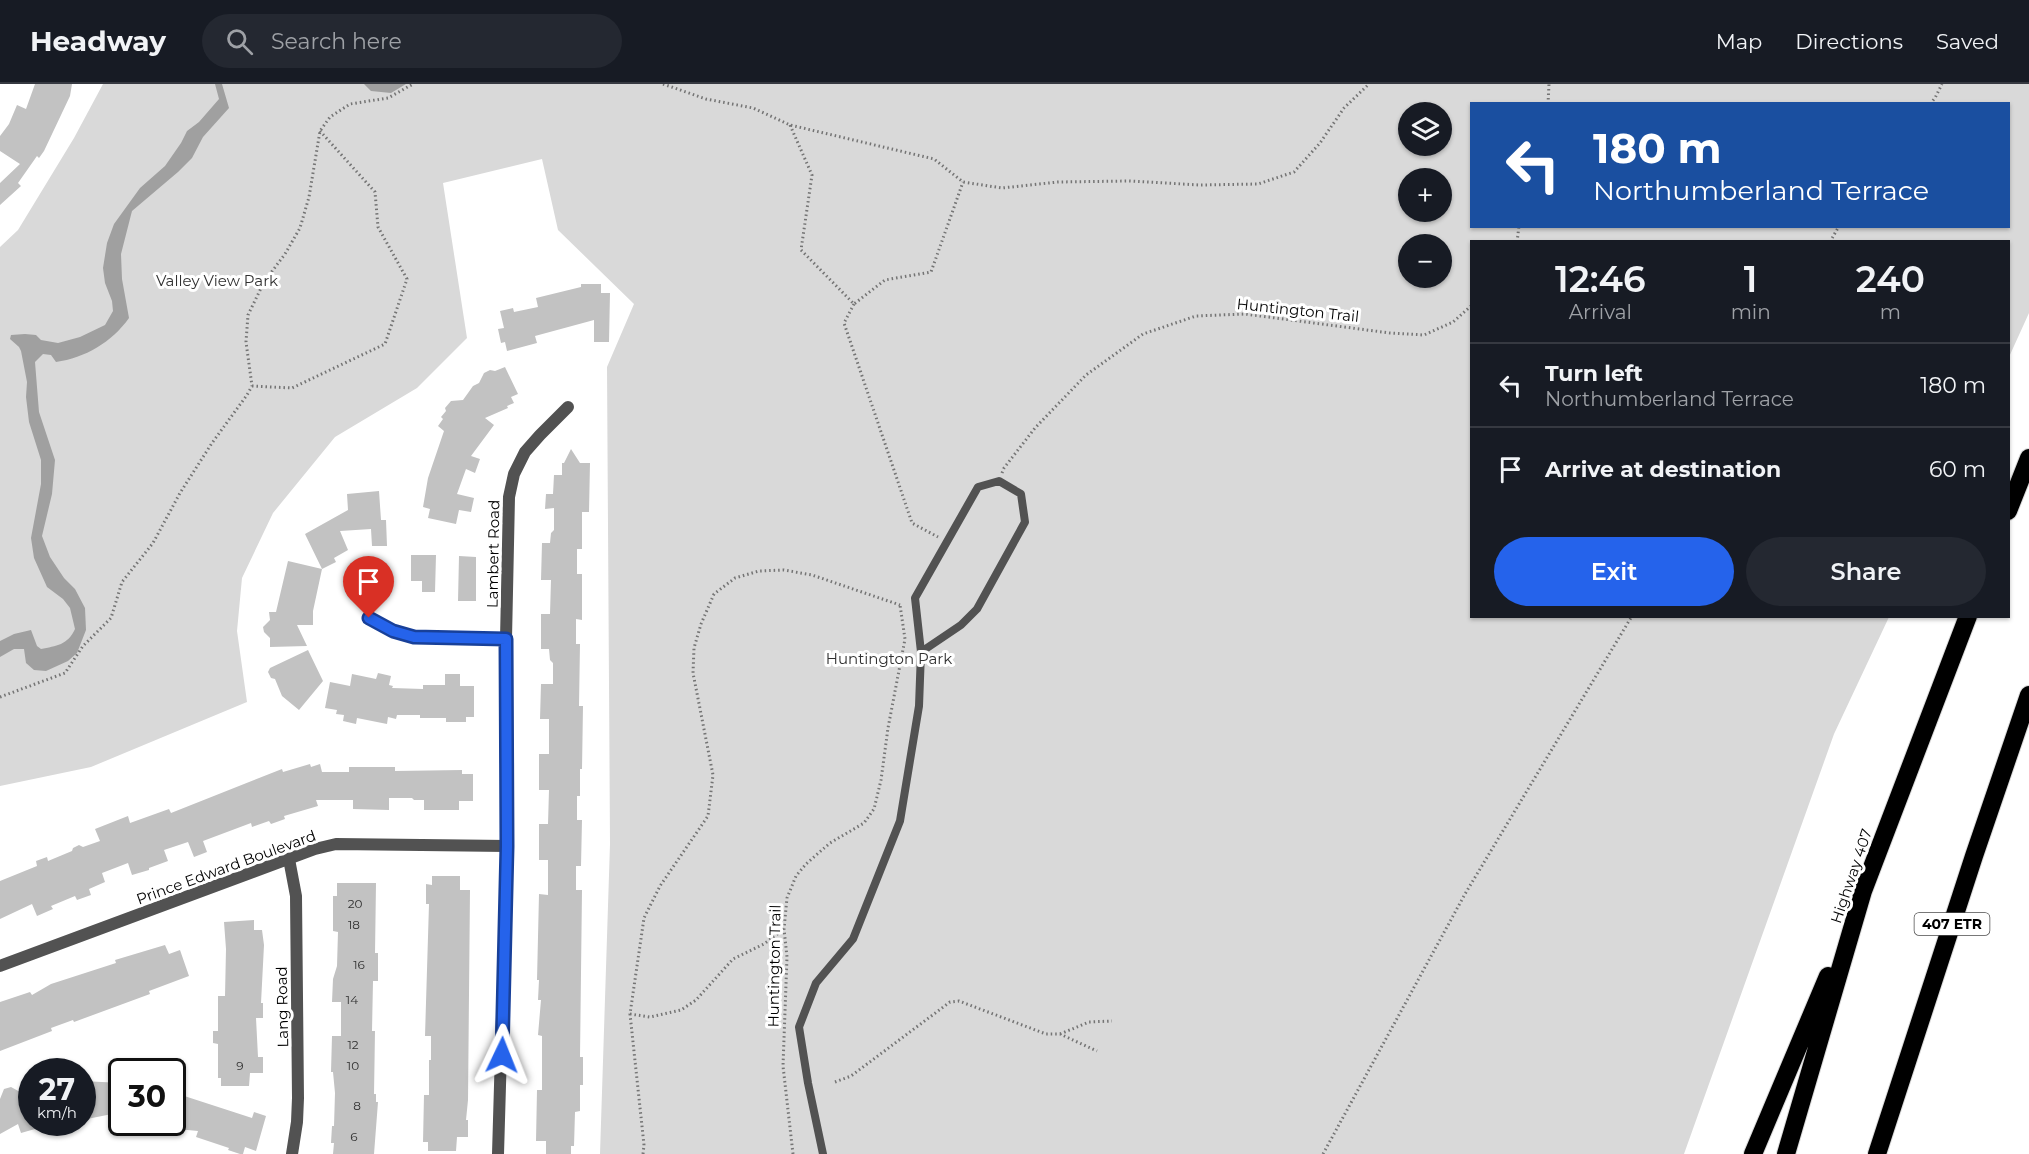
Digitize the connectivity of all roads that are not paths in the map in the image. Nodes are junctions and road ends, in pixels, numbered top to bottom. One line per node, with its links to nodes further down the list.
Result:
1 (568, 407): 6 (street, Lambert Road)
2 (2029, 458): 3 (highway)
3 (2010, 507)
4 (369, 618): 6 (street)
5 (1967, 618): 11 (highway, Highway 407)
6 (506, 639): 9 (street, Lambert Road)
7 (921, 652): 7 (lane); 15 (lane)
8 (2029, 694): 18 (highway, 407 ETR)
9 (507, 846): 10 (street, Prince Edward Boulevard); 14 (street, Lambert Road)
10 (289, 859): 12 (street, Prince Edward Boulevard); 13 (street, Lang Road)
11 (1863, 891): 16 (highway); 17 (highway, Highway 407)
12 (0, 966)
13 (292, 1154)
14 (498, 1154)
15 (823, 1154)
16 (1753, 1154)
17 (1786, 1154)
18 (1877, 1154)

